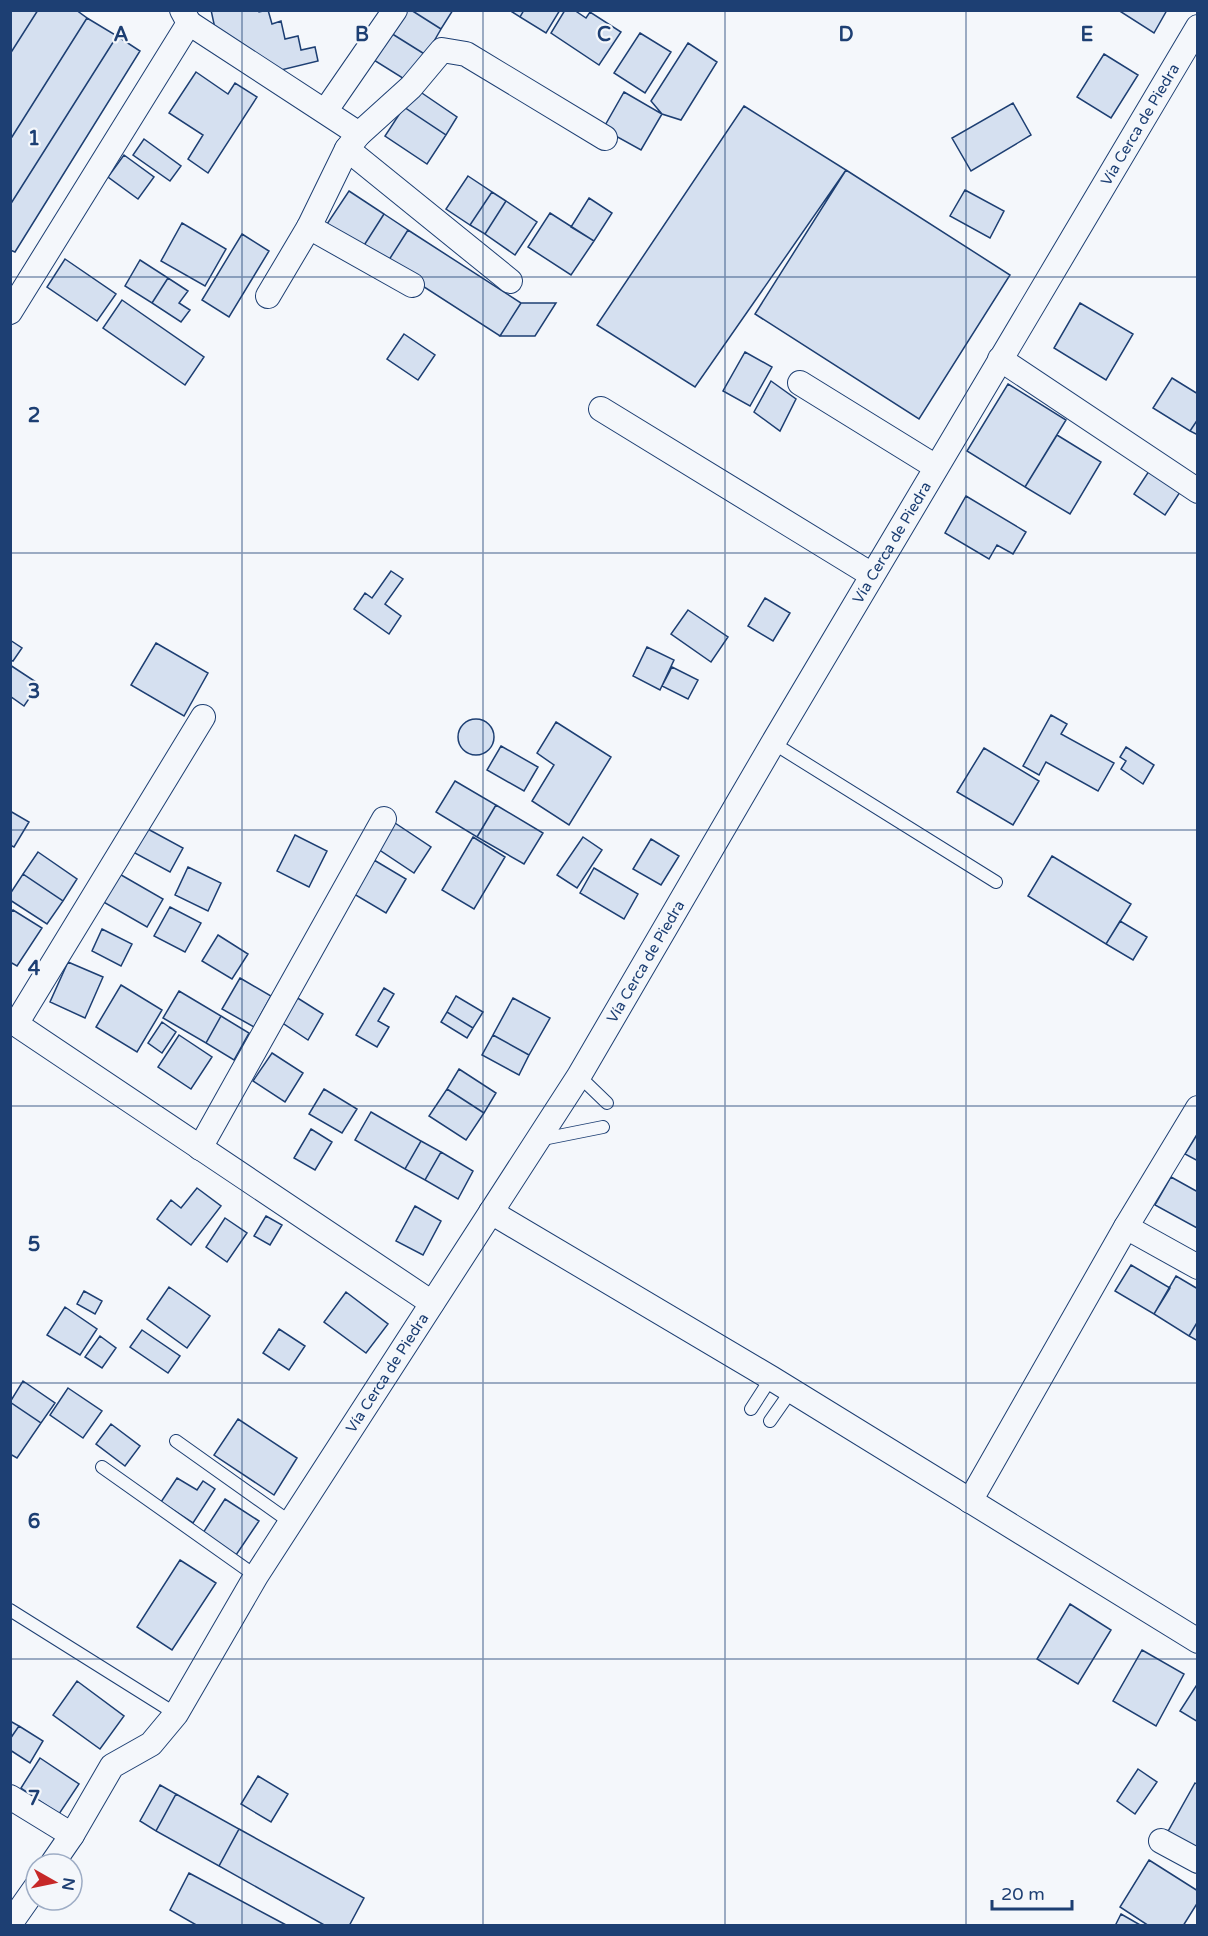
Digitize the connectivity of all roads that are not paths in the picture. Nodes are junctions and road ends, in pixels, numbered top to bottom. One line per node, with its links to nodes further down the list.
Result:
1 (395, 10): 4 (street)
2 (186, 17): 4 (street); 11 (street)
3 (1195, 38): 12 (street, Vía Cerca de Piedra)
4 (326, 111): 6 (street)
5 (605, 138): 6 (street)
6 (353, 141): 7 (street); 8 (street)
7 (309, 227): 9 (street); 10 (street)
8 (510, 281)
9 (412, 285)
10 (268, 296)
11 (10, 312)
12 (1000, 359): 15 (street, Vía Cerca de Piedra); 16 (street)
13 (800, 383): 15 (street)
14 (601, 409): 17 (street)
15 (936, 466): 17 (street, Vía Cerca de Piedra)
16 (1197, 491)
17 (872, 575): 19 (street, Vía Cerca de Piedra)
18 (203, 717): 22 (street)
19 (773, 743): 21 (lane); 23 (street, Vía Cerca de Piedra)
20 (384, 819): 28 (street)
21 (996, 882)
22 (13, 1022): 28 (street)
23 (579, 1076): 24 (lane); 27 (street, Vía Cerca de Piedra)
24 (607, 1103)
25 (1197, 1108): 30 (street)
26 (603, 1127): 27 (lane)
27 (537, 1140): 29 (street, Vía Cerca de Piedra)
28 (200, 1148): 32 (street)
29 (491, 1212): 32 (street, Vía Cerca de Piedra); 33 (street)
30 (1126, 1227): 31 (street); 39 (street)
31 (1197, 1267)
32 (432, 1303): 40 (street, Vía Cerca de Piedra)
33 (771, 1378): 34 (street); 35 (lane)
34 (791, 1391): 36 (lane); 39 (street)
35 (751, 1409)
36 (770, 1421)
37 (176, 1441): 40 (lane)
38 (102, 1467): 41 (lane)
39 (970, 1501): 43 (street)
40 (290, 1522): 41 (street, Vía Cerca de Piedra)
41 (256, 1576): 44 (street, Vía Cerca de Piedra)
42 (10, 1611): 44 (lane)
43 (1197, 1641)
44 (176, 1714): 46 (street, Vía Cerca de Piedra)
45 (10, 1797): 46 (street)
46 (72, 1835): 48 (street, Vía Cerca de Piedra)
47 (1161, 1841): 49 (street)
48 (60, 1852)
49 (1197, 1861)
50 (24, 1904): 51 (street)
51 (10, 1924)

